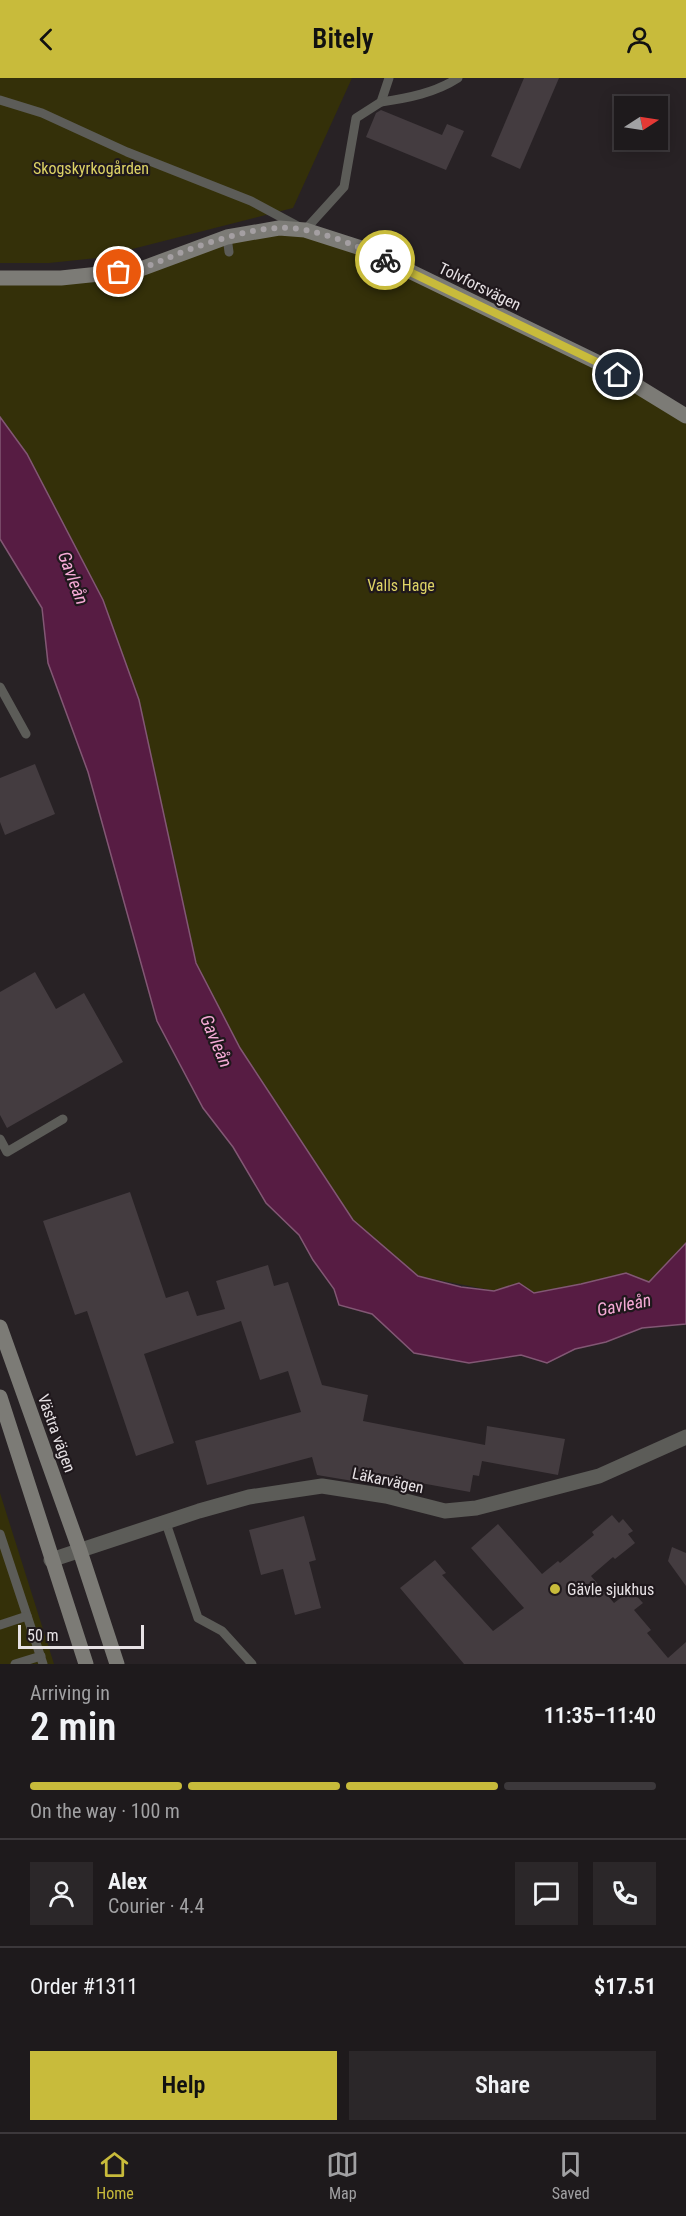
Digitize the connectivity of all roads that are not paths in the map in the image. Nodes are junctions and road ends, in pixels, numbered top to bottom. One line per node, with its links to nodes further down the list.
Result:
1 (389, 78): 4 (lane)
2 (458, 78): 4 (lane)
3 (0, 100): 5 (lane)
4 (381, 102): 5 (lane)
5 (305, 230): 6 (street, Tolvforsvägen); 7 (street, Tolvforsvägen)
6 (0, 278)
7 (686, 416)
8 (0, 687): 9 (lane)
9 (26, 734)
10 (63, 1119): 11 (lane)
11 (0, 1139)
12 (0, 1327): 17 (street, Västra vägen)
13 (0, 1397): 18 (street)
14 (686, 1437): 15 (street, Läkarvägen)
15 (166, 1522): 17 (street, Läkarvägen); 25 (lane)
16 (0, 1534): 19 (lane)
17 (80, 1551): 18 (street); 24 (street, Västra vägen)
18 (51, 1560): 23 (street)
19 (27, 1616): 20 (lane); 21 (lane)
20 (0, 1625)
21 (42, 1660): 22 (lane)
22 (15, 1664)
23 (86, 1664)
24 (117, 1664)
25 (252, 1664)

